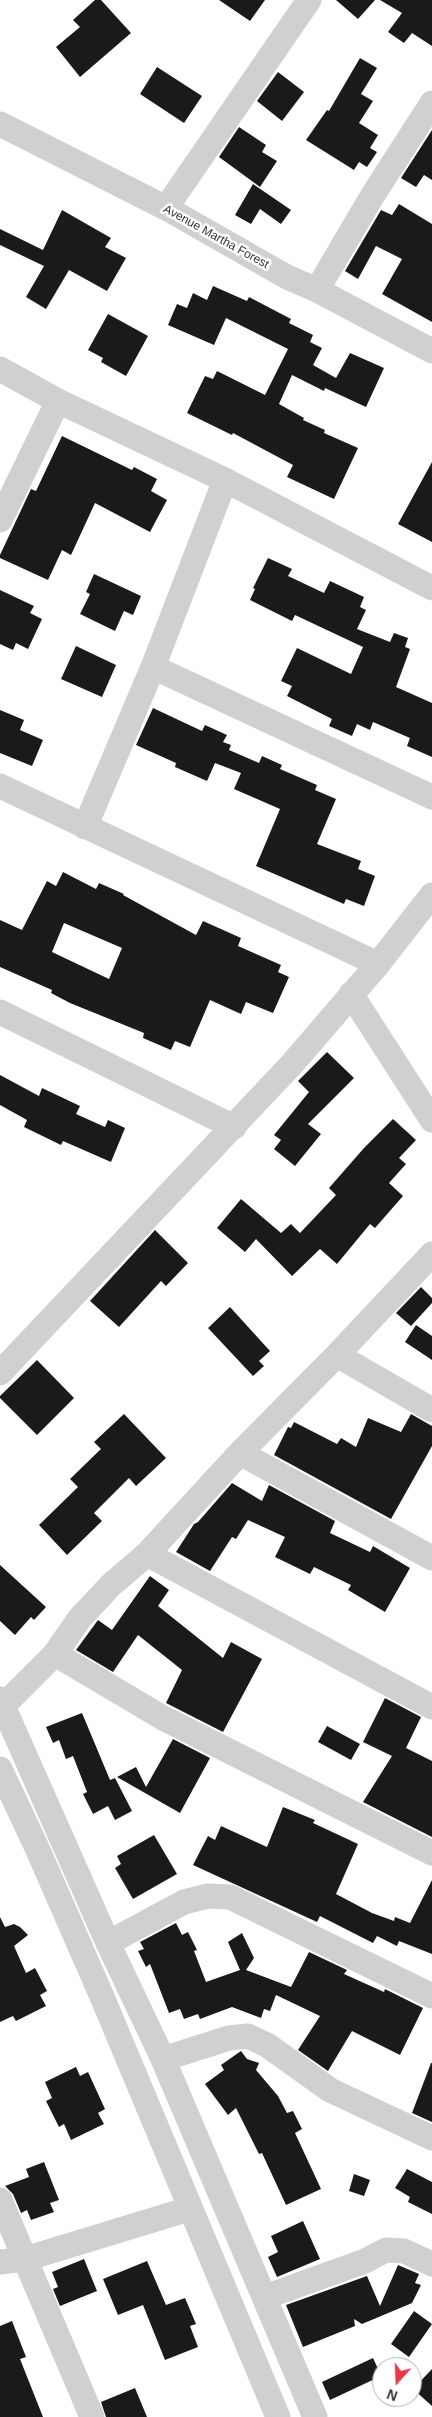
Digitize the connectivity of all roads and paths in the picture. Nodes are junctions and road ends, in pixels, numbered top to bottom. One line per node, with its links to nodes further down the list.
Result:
1 (309, 0): 4 (street)
2 (432, 103): 5 (street)
3 (0, 124): 4 (street, Avenue Martha Forest)
4 (166, 208): 5 (street, Avenue Martha Forest)
5 (317, 290): 6 (street, Avenue Martha Forest)
6 (432, 351)
7 (0, 369): 8 (street)
8 (58, 402): 9 (street); 10 (street)
9 (225, 480): 11 (street); 12 (street)
10 (0, 520)
11 (432, 588)
12 (153, 667): 14 (street); 15 (street)
13 (0, 786): 15 (street)
14 (432, 797)
15 (85, 826): 17 (street)
16 (432, 895): 17 (street)
17 (378, 964): 18 (street)
18 (351, 994): 20 (street); 21 (street)
19 (0, 1012): 21 (street)
20 (432, 1120)
21 (234, 1127): 24 (street)
22 (432, 1254): 23 (street)
23 (337, 1356): 25 (street); 26 (street)
24 (0, 1373)
25 (432, 1410)
26 (240, 1453): 27 (street); 28 (street)
27 (146, 1554): 29 (street); 31 (street)
28 (432, 1558)
29 (55, 1654): 30 (street); 33 (street)
30 (2, 1702): 34 (street)
31 (432, 1707)
32 (0, 1769): 39 (street)
33 (432, 1853)
34 (108, 1943): 35 (street); 36 (street)
35 (432, 1996)
36 (163, 2059): 37 (street); 43 (street)
37 (432, 2138)
38 (0, 2200): 40 (street)
39 (189, 2209): 40 (street); 45 (street)
40 (25, 2259): 41 (street); 44 (street)
41 (0, 2262)
42 (432, 2264): 43 (street)
43 (265, 2297): 46 (street)
44 (92, 2417)
45 (278, 2417)
46 (315, 2417)

